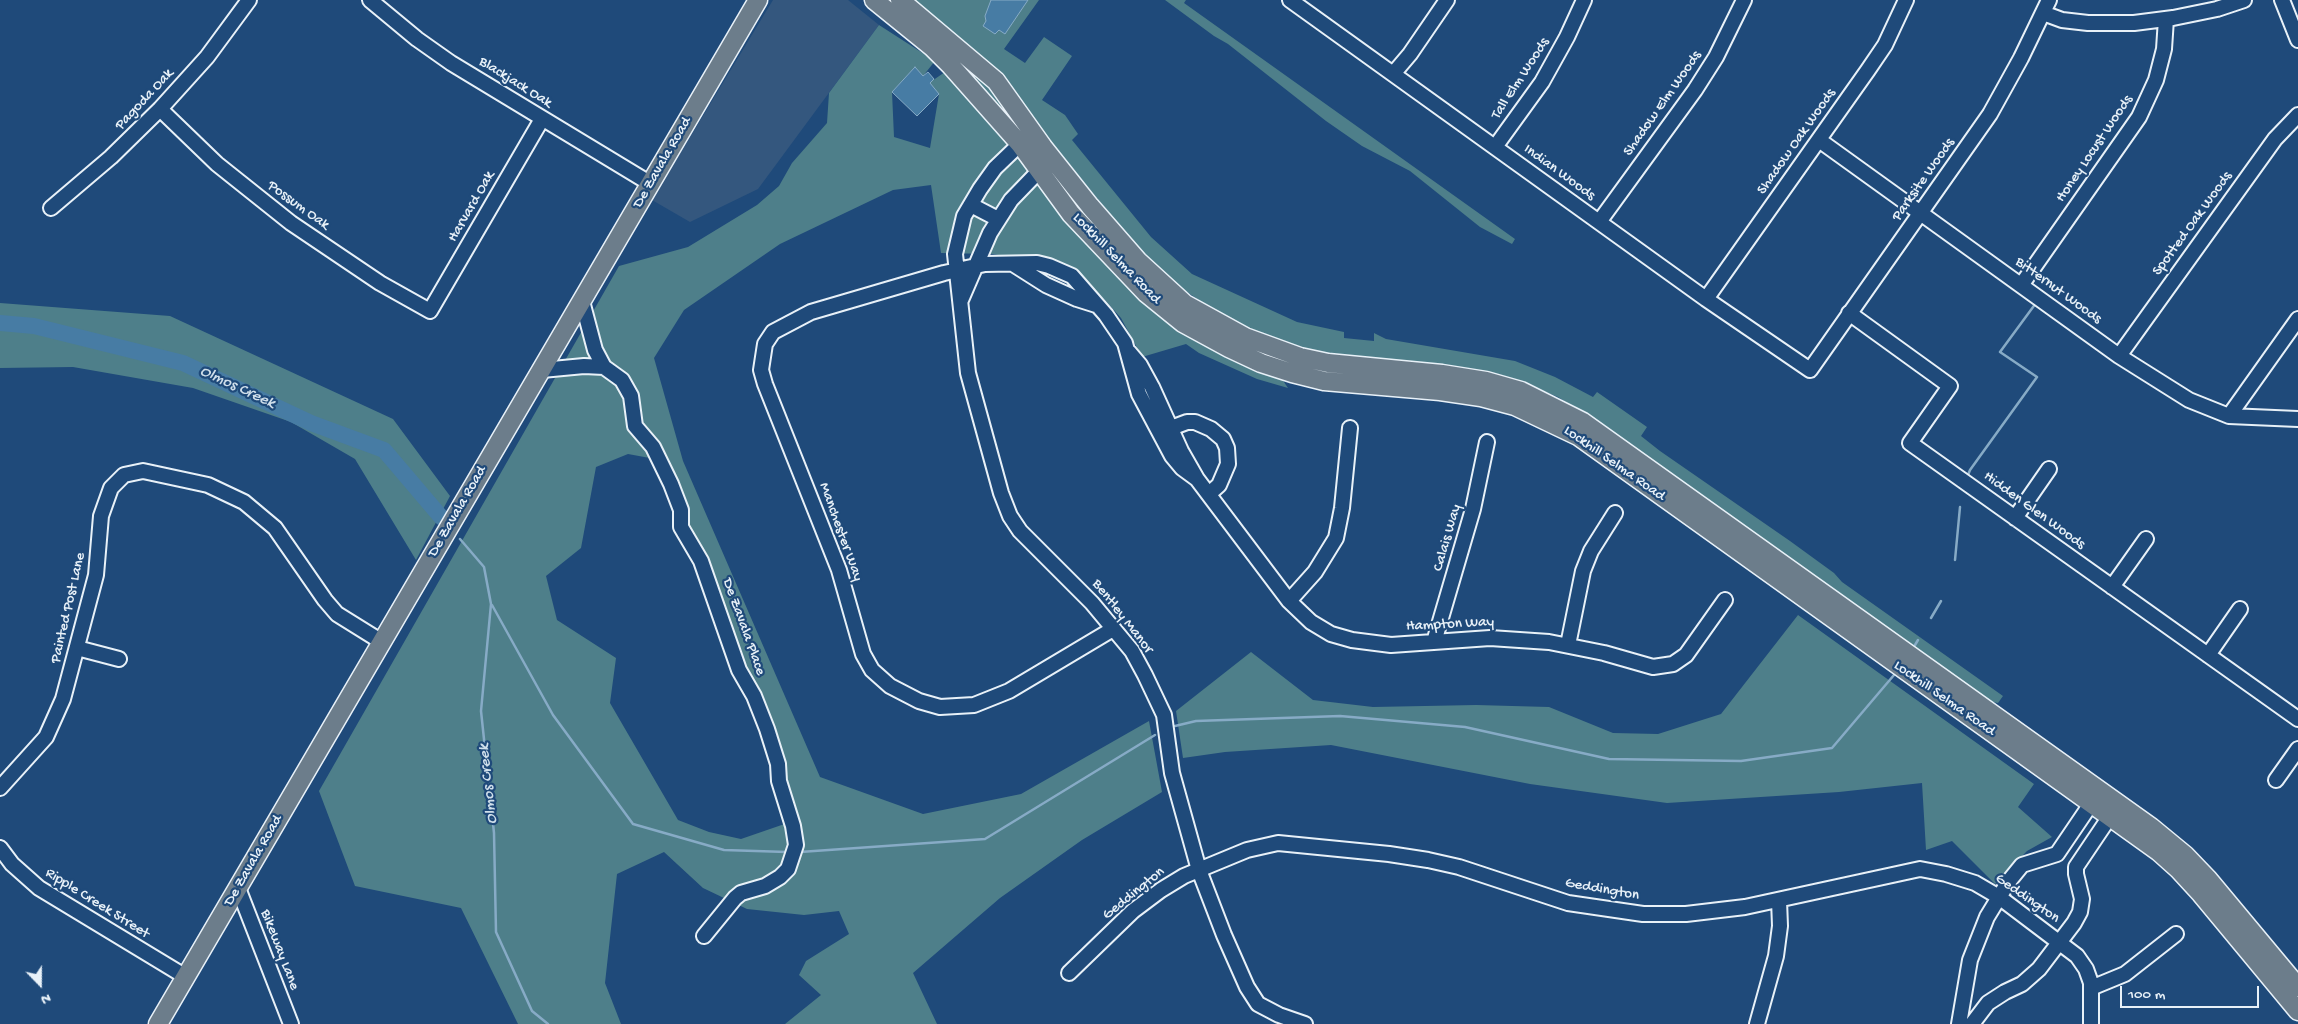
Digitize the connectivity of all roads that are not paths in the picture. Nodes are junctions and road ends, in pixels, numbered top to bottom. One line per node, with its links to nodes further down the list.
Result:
1 (249, 0): 18 (street, Pagoda Oak)
2 (370, 0): 20 (street, Blackjack Oak)
3 (758, 0): 26 (main road, De Zavala Road)
4 (874, 0): 22 (main road, Lockhill Selma Road)
5 (900, 0): 23 (main road, Lockhill Selma Road)
6 (1290, 0): 17 (street, Indian Woods)
7 (1447, 0): 17 (street)
8 (1584, 0): 24 (street, Tall Elm Woods)
9 (1744, 0): 31 (street, Shadow Elm Woods)
10 (1906, 0): 21 (street, Shadow Oak Woods)
11 (2049, 0): 14 (street, Parksite Woods)
12 (2244, 0): 15 (street)
13 (2282, 0): 16 (street)
14 (2043, 13): 15 (street); 29 (street, Parksite Woods)
15 (2166, 19): 35 (street, Honey Locust Woods)
16 (2298, 40)
17 (1393, 74): 24 (street, Indian Woods)
18 (160, 109): 28 (street, Pagoda Oak); 40 (street, Possum Oak)
19 (2298, 115): 43 (street, Spotted Oak Woods)
20 (542, 119): 26 (street, Blackjack Oak); 40 (street, Harvard Oak)
21 (1819, 140): 29 (street, Bitternut Woods); 36 (street, Shadow Oak Woods)
22 (1020, 144): 23 (street); 25 (main road, Lockhill Selma Road); 27 (street, Bentley Manor)
23 (1043, 147): 25 (street); 47 (main road, Lockhill Selma Road)
24 (1495, 147): 31 (street, Indian Woods)
25 (1039, 171): 30 (street, Bentley Manor); 47 (main road, Lockhill Selma Road)
26 (651, 184): 38 (main road, De Zavala Road)
27 (970, 205): 30 (street); 34 (street, Bentley Manor)
28 (51, 208)
29 (1921, 214): 35 (street, Bitternut Woods); 41 (street, Parksite Woods)
30 (998, 219): 33 (street, Bentley Manor)
31 (1599, 222): 36 (street, Indian Woods)
32 (1013, 264): 33 (street, Hampton Way); 39 (street); 39 (street, Hampton Way)
33 (976, 266): 34 (street, Hampton Way); 37 (street, Bentley Manor)
34 (955, 271): 37 (street, Bentley Manor); 62 (street, Manchester Way)
35 (2022, 284): 43 (street, Bitternut Woods)
36 (1706, 299): 46 (street, Indian Woods)
37 (962, 300): 62 (street, Bentley Manor)
38 (582, 301): 44 (street, De Zavala Place); 45 (main road, De Zavala Road)
39 (1096, 305): 51 (street, Hampton Way)
40 (430, 311)
41 (1849, 313): 46 (street, Parksite Woods); 56 (street, Hidden Glen Woods)
42 (2298, 319): 48 (street)
43 (2119, 356): 48 (street, Bitternut Woods)
44 (604, 367): 45 (street); 86 (street, De Zavala Place)
45 (542, 370): 63 (main road, De Zavala Road)
46 (1810, 370)
47 (1441, 382): 73 (main road, Lockhill Selma Road)
48 (2229, 416): 49 (street, Bitternut Woods)
49 (2298, 418)
50 (1350, 428): 60 (street)
51 (1166, 429): 54 (street, Hampton Way); 54 (street)
52 (1487, 442): 64 (street, Calais Way)
53 (2049, 469): 56 (street)
54 (1210, 494): 60 (street, Hampton Way)
55 (1615, 513): 65 (street)
56 (2015, 518): 58 (street, Hidden Glen Woods)
57 (2146, 539): 58 (street)
58 (2112, 587): 67 (street, Hidden Glen Woods)
59 (1726, 600): 65 (street, Hampton Way)
60 (1289, 601): 64 (street, Hampton Way)
61 (2240, 609): 67 (street)
62 (1113, 629): 80 (street, Bentley Manor)
63 (382, 642): 66 (street, Painted Post Lane); 81 (main road, De Zavala Road)
64 (1434, 642): 65 (street, Hampton Way)
65 (1568, 645)
66 (77, 648): 68 (street); 72 (street, Painted Post Lane)
67 (2208, 655): 69 (street, Hidden Glen Woods)
68 (119, 659)
69 (2298, 719)
70 (2298, 749): 71 (street)
71 (2276, 780)
72 (0, 788)
73 (2096, 797): 74 (main road, Lockhill Selma Road); 75 (street)
74 (2115, 810): 76 (street); 84 (main road, Lockhill Selma Road)
75 (2074, 828): 76 (street); 78 (street)
76 (2093, 842): 79 (street)
77 (0, 848): 89 (street, Ripple Creek Street)
78 (2057, 854): 79 (street); 82 (street)
79 (2076, 866): 87 (street)
80 (1199, 870): 83 (street, Geddington); 88 (street, Geddington); 95 (street, Bentley Manor)
81 (238, 888): 89 (main road, De Zavala Road); 94 (street, Bikeway Lane)
82 (2000, 896): 83 (street, Geddington); 87 (street, Geddington); 97 (street)
83 (1779, 900): 96 (street)
84 (2238, 927): 90 (main road, Lockhill Selma Road); 92 (main road, Lockhill Selma Road)
85 (2176, 934): 91 (street)
86 (704, 936)
87 (2060, 942): 91 (street, Geddington); 98 (street)
88 (1069, 973)
89 (186, 977): 93 (main road, De Zavala Road)
90 (2298, 987)
91 (2091, 988): 99 (street, Geddington)
92 (2298, 1012)
93 (158, 1024)
94 (291, 1024)
95 (1305, 1024)
96 (1757, 1024)
97 (1959, 1024)
98 (1972, 1024)
99 (2091, 1024)

